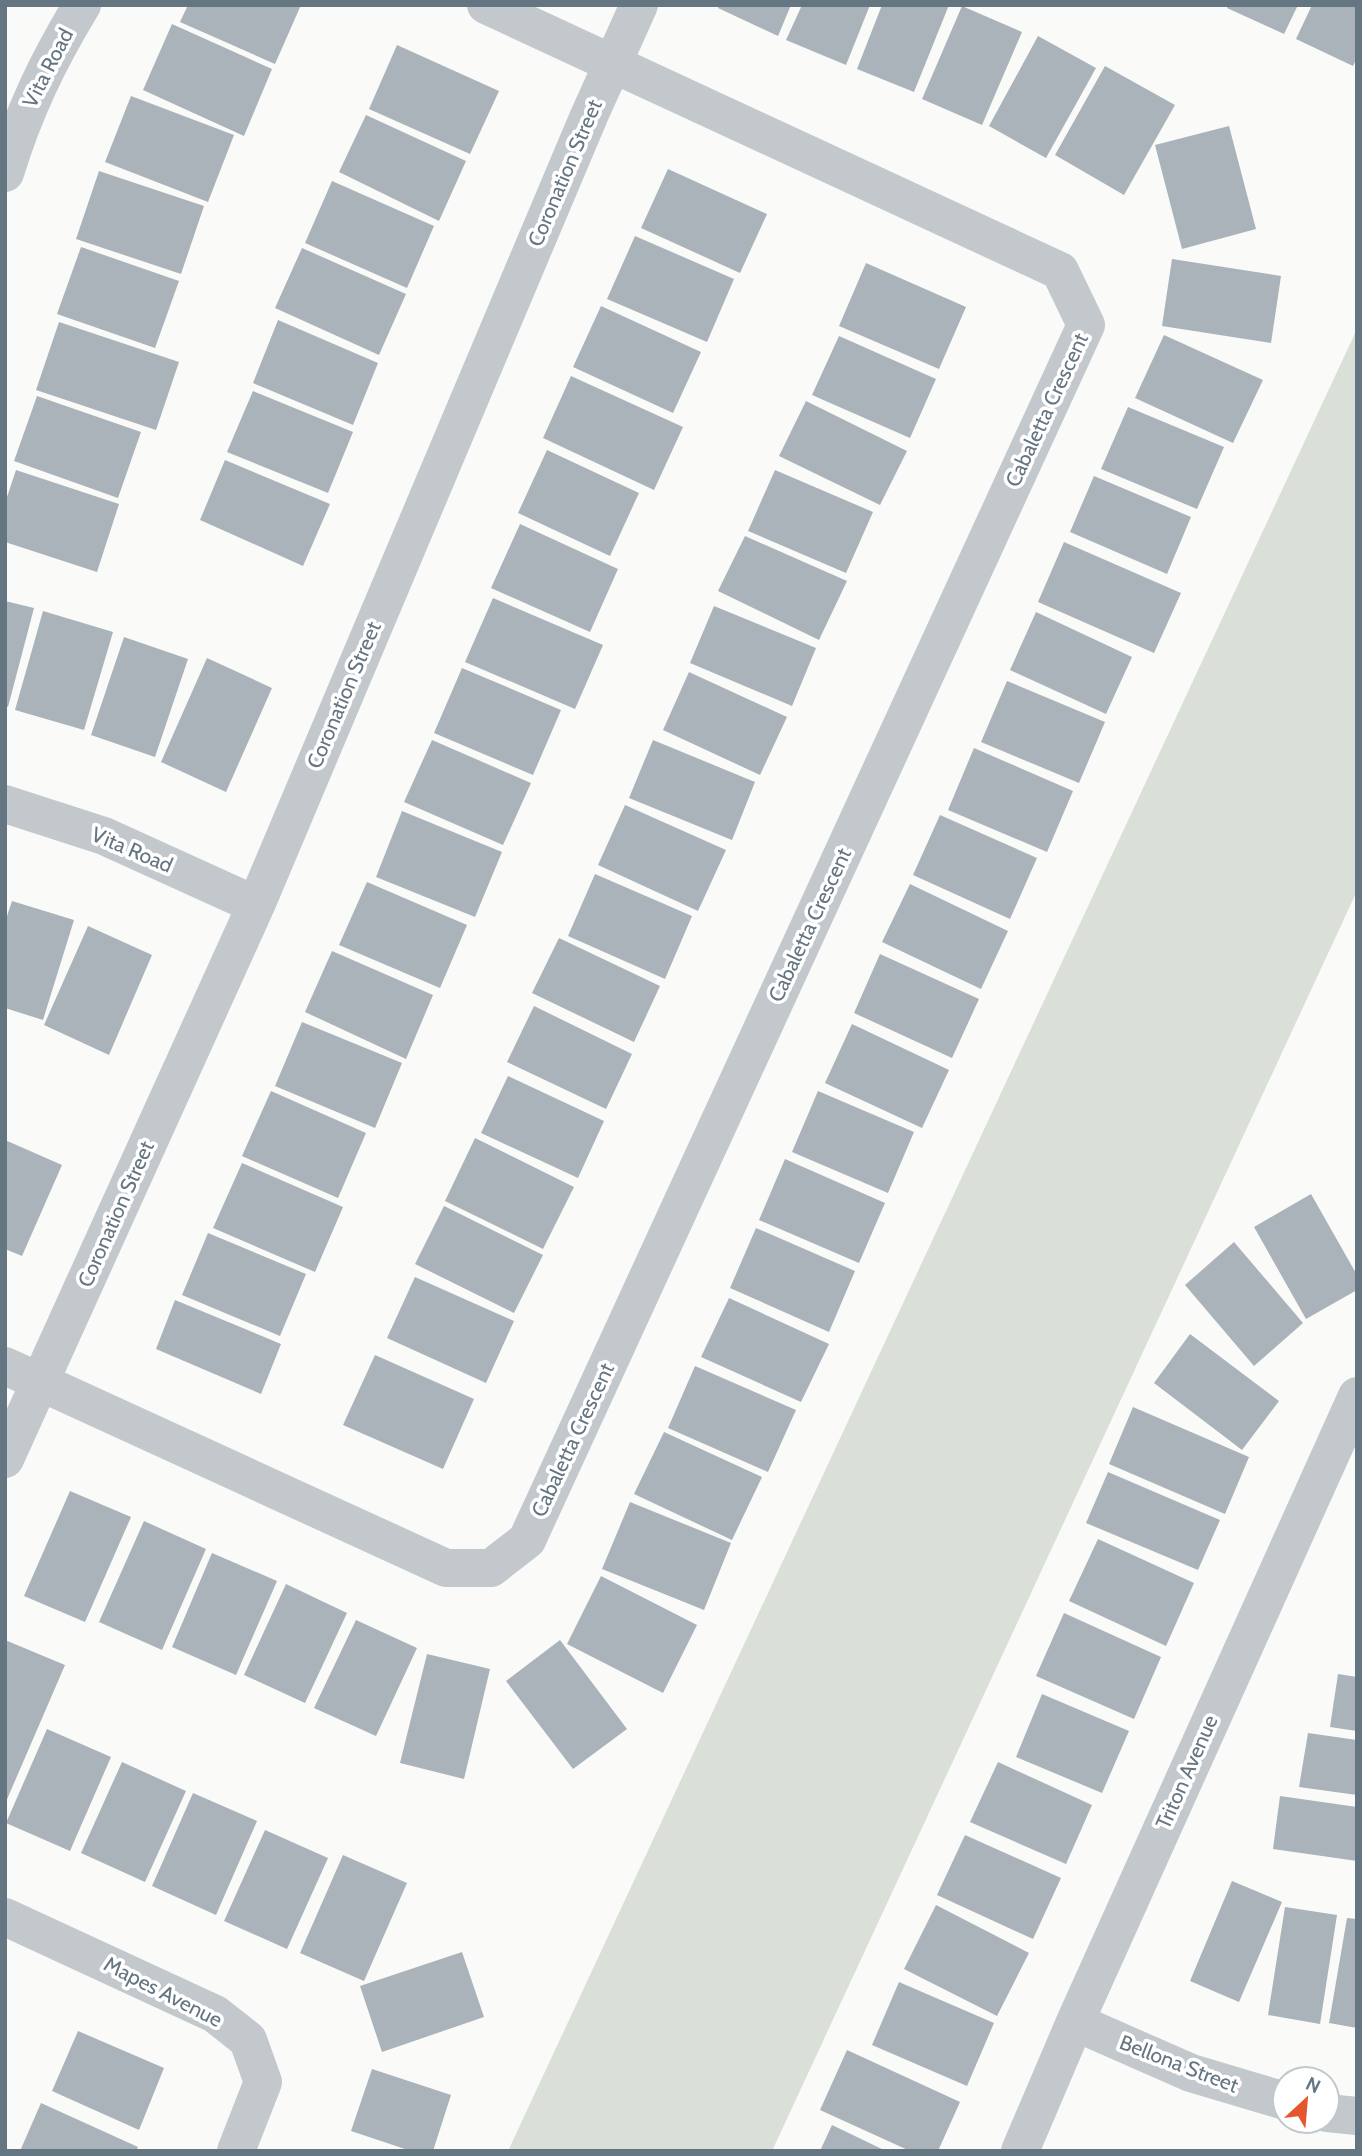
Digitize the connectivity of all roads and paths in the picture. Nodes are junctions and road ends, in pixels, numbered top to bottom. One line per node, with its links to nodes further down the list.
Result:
1 (82, 5): 5 (street, Vita Road)
2 (486, 5): 4 (street)
3 (639, 5): 4 (street, Coronation Street)
4 (613, 62): 7 (street, Coronation Street); 9 (street, Cabaletta Crescent)
5 (5, 173)
6 (5, 804): 7 (street, Vita Road)
7 (256, 905): 9 (street, Coronation Street)
8 (5, 1366): 9 (street)
9 (40, 1382): 11 (street, Coronation Street)
10 (1357, 1396): 13 (street, Triton Avenue)
11 (5, 1459)
12 (5, 1917): 15 (street, Mapes Avenue)
13 (1075, 2022): 14 (street, Bellona Street); 16 (street, Triton Avenue)
14 (1271, 2097)
15 (236, 2151)
16 (1020, 2151)

